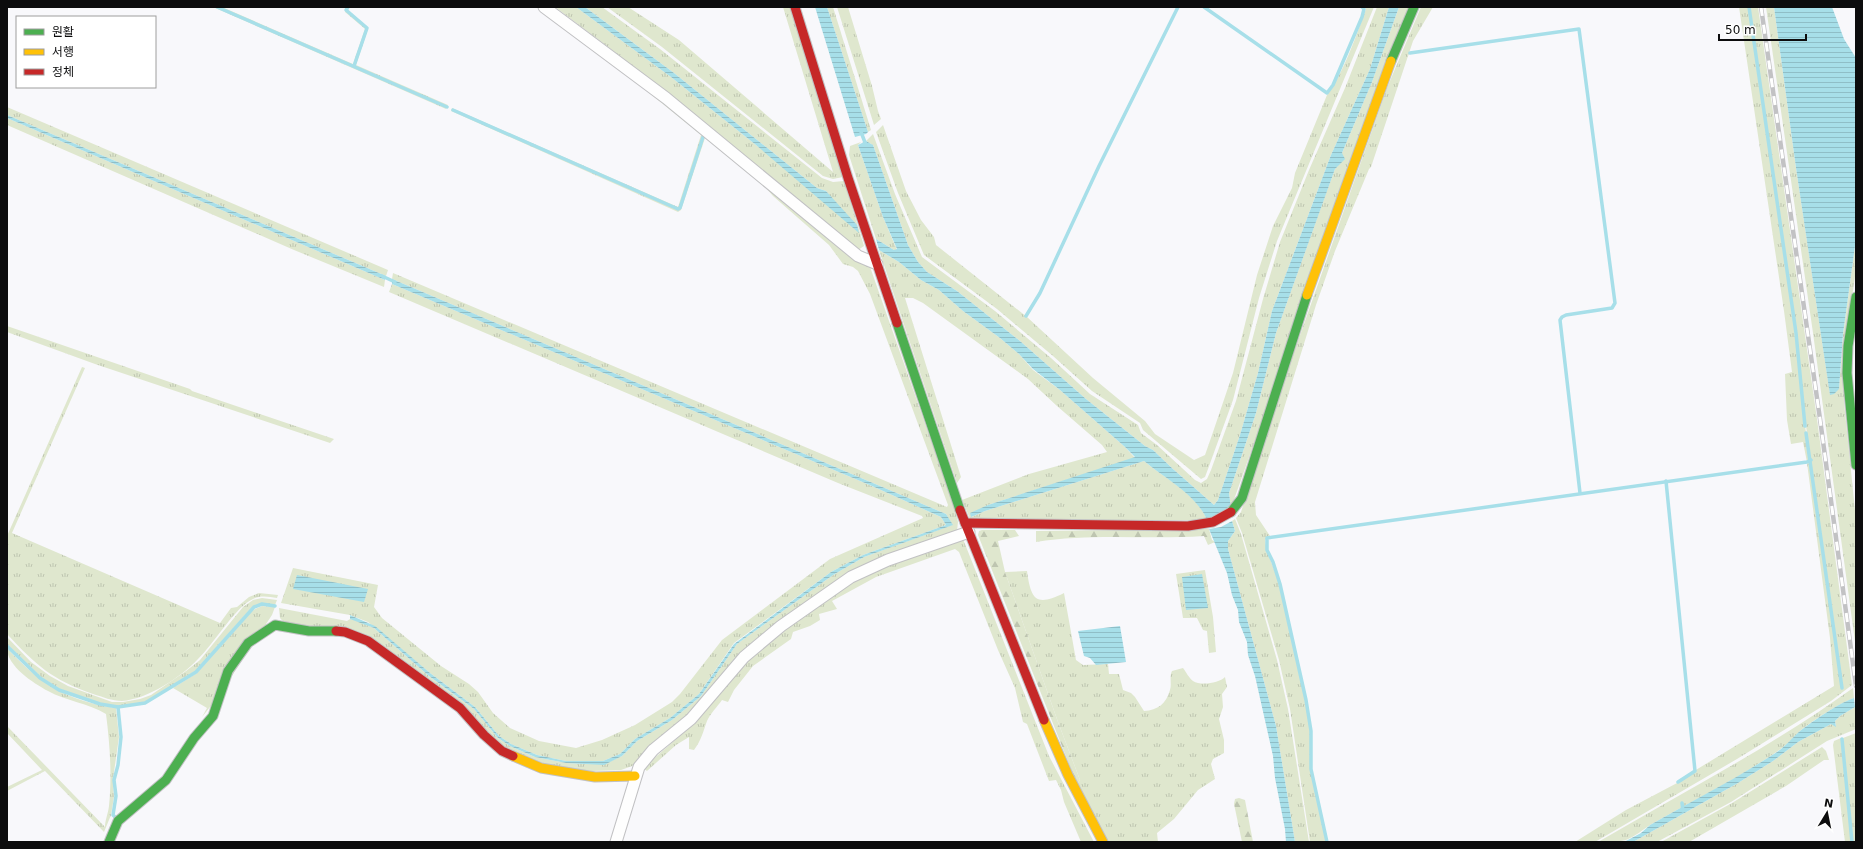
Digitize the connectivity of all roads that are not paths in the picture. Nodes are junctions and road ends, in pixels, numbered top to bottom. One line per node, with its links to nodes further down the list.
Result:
1 (544, 7): 4 (street)
2 (795, 7): 4 (main road)
3 (1414, 7): 7 (main road)
4 (877, 264): 7 (main road)
5 (1856, 298): 6 (main road)
6 (1856, 465)
7 (966, 525): 8 (street); 11 (main road)
8 (635, 776): 9 (main road); 10 (street)
9 (109, 842)
10 (616, 842)
11 (1103, 842)

